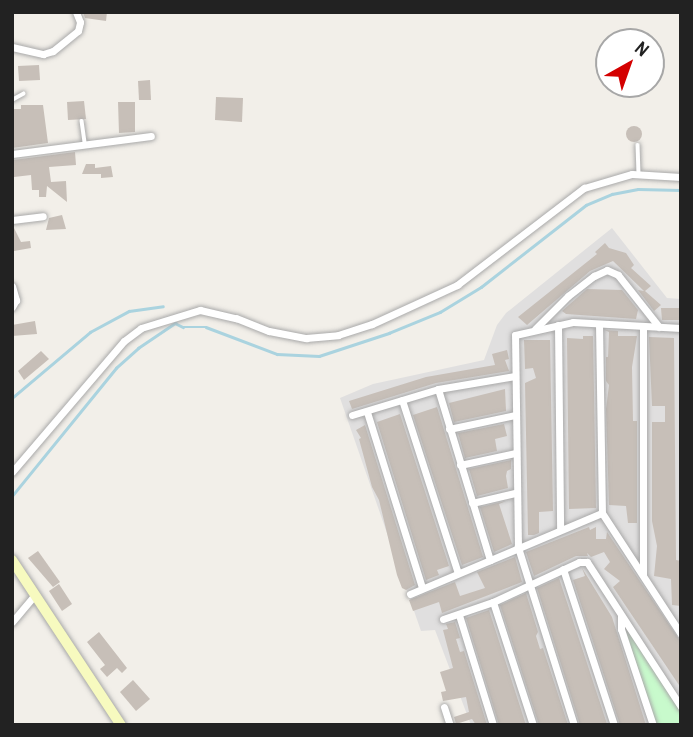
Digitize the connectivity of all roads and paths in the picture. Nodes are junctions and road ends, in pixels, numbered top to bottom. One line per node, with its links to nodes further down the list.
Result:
1 (76, 12): 2 (street)
2 (12, 47)
3 (23, 94): 4 (lane)
4 (12, 100)
5 (82, 121): 7 (lane)
6 (151, 136): 7 (street)
7 (85, 145): 9 (street)
8 (638, 145): 10 (lane)
9 (12, 154)
10 (639, 174): 11 (street); 31 (street)
11 (681, 177)
12 (43, 216): 13 (street)
13 (12, 220)
14 (12, 286): 15 (street)
15 (12, 307)
16 (599, 324): 17 (street); 18 (street); 34 (street)
17 (558, 325): 21 (street); 35 (street)
18 (643, 327): 19 (street); 41 (street)
19 (659, 327): 20 (street); 21 (street)
20 (681, 328)
21 (535, 329): 22 (street)
22 (515, 376): 23 (street); 27 (street)
23 (438, 389): 24 (street); 28 (street)
24 (402, 400): 25 (street); 40 (street)
25 (367, 412): 26 (street); 43 (street)
26 (352, 415)
27 (515, 415): 28 (street); 29 (street)
28 (449, 429): 30 (street)
29 (515, 453): 30 (street); 32 (street)
30 (460, 465): 33 (street)
31 (12, 472)
32 (515, 493): 33 (street); 36 (street)
33 (472, 503): 38 (street)
34 (602, 513): 35 (street); 41 (street)
35 (560, 529): 36 (street)
36 (519, 547): 38 (street); 42 (street)
37 (12, 560): 45 (main road)
38 (490, 560): 40 (street)
39 (563, 569): 42 (street); 48 (street); 59 (street)
40 (458, 573): 43 (street)
41 (643, 574): 51 (street)
42 (528, 585): 46 (street); 58 (street)
43 (422, 587): 44 (street)
44 (410, 593)
45 (35, 595): 50 (street); 54 (main road)
46 (493, 602): 47 (street); 57 (street)
47 (460, 615): 49 (street); 56 (street)
48 (621, 616): 53 (street); 60 (street)
49 (443, 619)
50 (12, 622)
51 (681, 634)
52 (444, 707): 55 (street)
53 (681, 707)
54 (121, 725)
55 (450, 725)
56 (493, 725)
57 (533, 725)
58 (574, 725)
59 (614, 725)
60 (653, 725)

